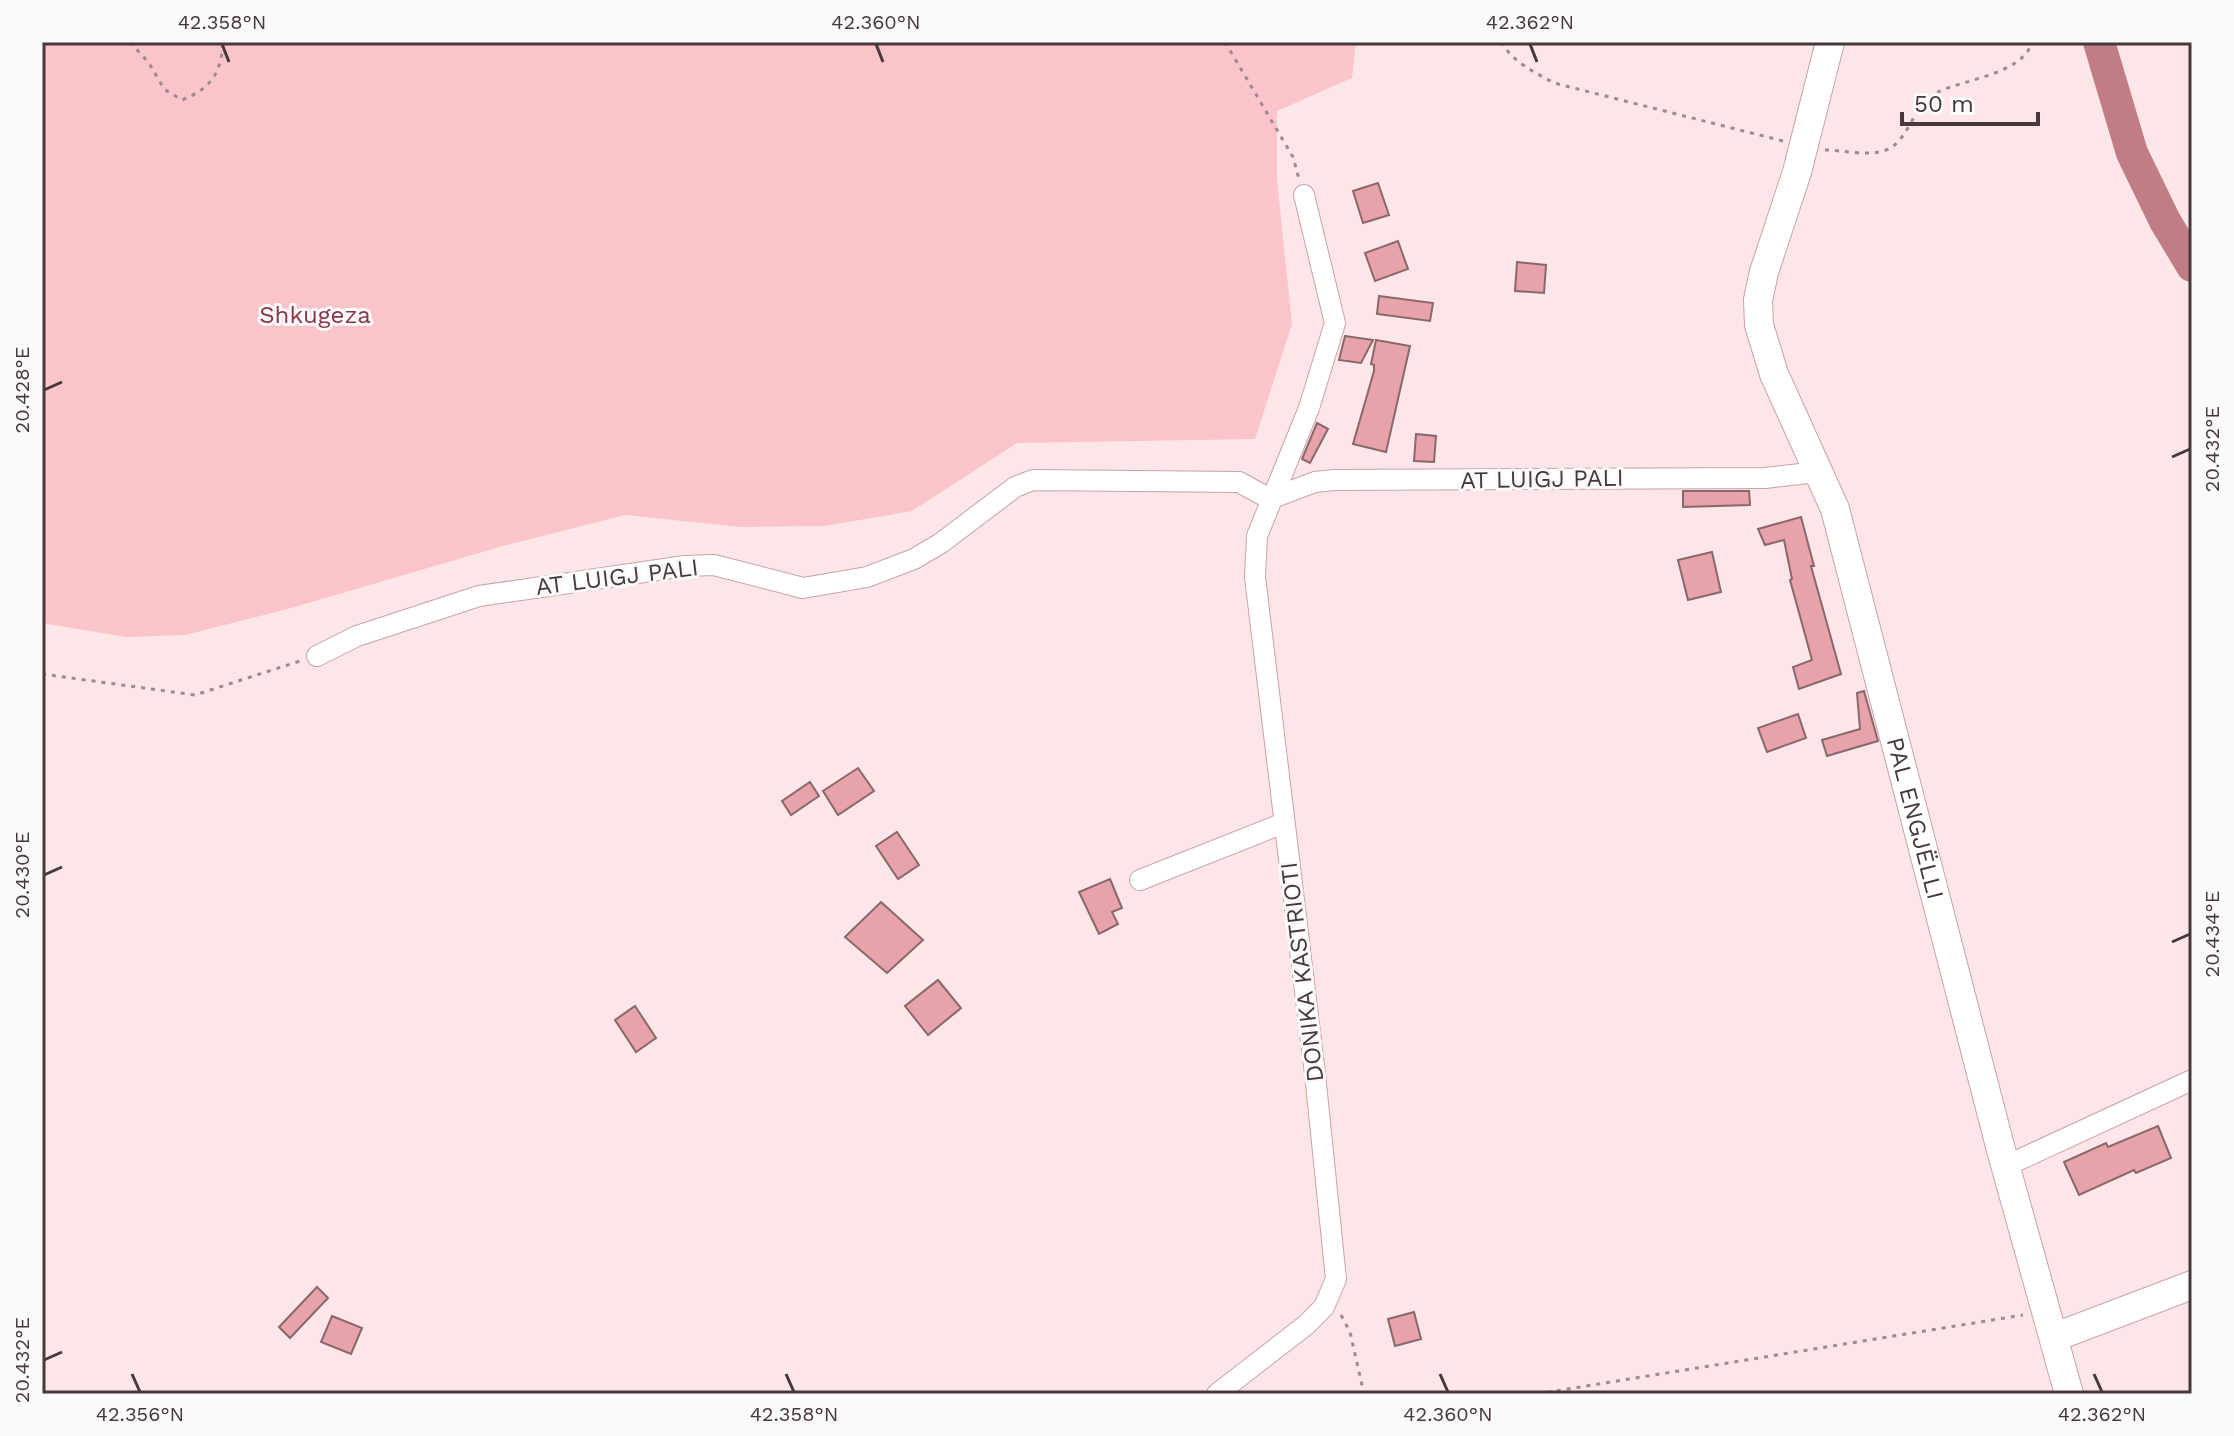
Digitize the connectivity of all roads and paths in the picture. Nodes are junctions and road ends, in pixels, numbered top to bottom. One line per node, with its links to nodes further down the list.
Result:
1 (130, 42): 2 (path)
2 (223, 42)
3 (1225, 42): 9 (path)
4 (1501, 42): 7 (path)
5 (1830, 42): 10 (main road, PAL ENGJËLLI)
6 (2032, 42): 8 (path)
7 (1796, 143)
8 (1822, 149)
9 (1304, 195): 11 (street)
10 (1818, 472): 11 (street, AT LUIGJ PALI); 17 (main road, PAL ENGJËLLI)
11 (1270, 499): 12 (street, AT LUIGJ PALI); 14 (street, DONIKA KASTRIOTI)
12 (317, 656): 13 (path)
13 (42, 674)
14 (1284, 823): 15 (street); 19 (street, DONIKA KASTRIOTI)
15 (1140, 880)
16 (2192, 1080): 17 (street)
17 (2008, 1165): 20 (main road, PAL ENGJËLLI)
18 (2192, 1285): 21 (main road)
19 (1330, 1294): 22 (street); 23 (path)
20 (2047, 1308): 21 (main road, PAL ENGJËLLI); 24 (path)
21 (2055, 1337): 25 (main road, PAL ENGJËLLI)
22 (1217, 1394)
23 (1364, 1394)
24 (1537, 1394)
25 (2069, 1394)

